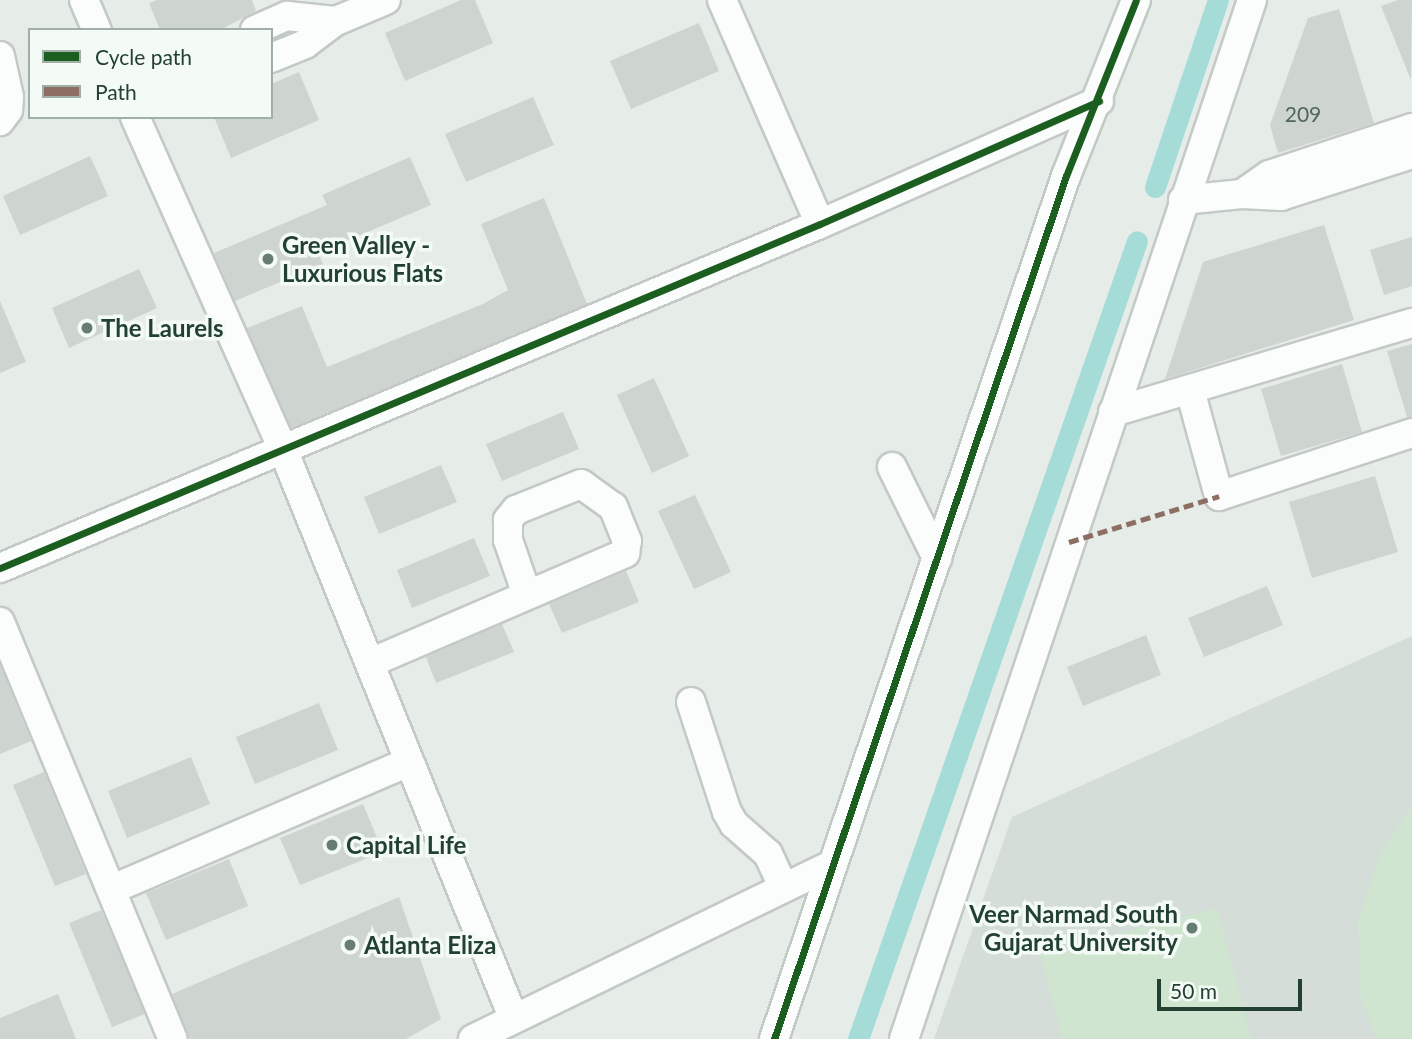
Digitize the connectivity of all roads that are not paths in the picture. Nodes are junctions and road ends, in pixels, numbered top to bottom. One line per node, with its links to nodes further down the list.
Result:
1 (84, 0): 8 (street)
2 (386, 0): 7 (street)
3 (722, 0): 18 (street)
4 (1136, 0): 11 (street)
5 (1252, 0): 17 (street)
6 (267, 17): 7 (street)
7 (336, 21): 10 (street)
8 (96, 28)
9 (0, 56): 13 (street)
10 (273, 57)
11 (1099, 101): 18 (street); 25 (street)
12 (136, 119): 23 (street)
13 (0, 121)
14 (1412, 128): 16 (street)
15 (1412, 155): 16 (street)
16 (1242, 194): 17 (street)
17 (1183, 200): 21 (street)
18 (820, 224): 23 (street)
19 (1412, 323): 20 (street)
20 (1190, 390): 21 (street); 22 (street)
21 (1113, 412): 39 (street)
22 (1412, 433)
23 (284, 452): 26 (street); 29 (street)
24 (892, 467): 25 (street)
25 (937, 558): 32 (street)
26 (0, 568)
27 (526, 592): 27 (street); 29 (street)
28 (0, 622): 36 (street)
29 (370, 663): 31 (street)
30 (691, 702): 34 (street)
31 (409, 762): 33 (street); 35 (street)
32 (833, 864): 34 (street); 38 (street)
33 (124, 884)
34 (783, 886): 35 (street)
35 (513, 1017): 37 (street)
36 (173, 1039)
37 (473, 1039)
38 (774, 1039)
39 (904, 1039)

